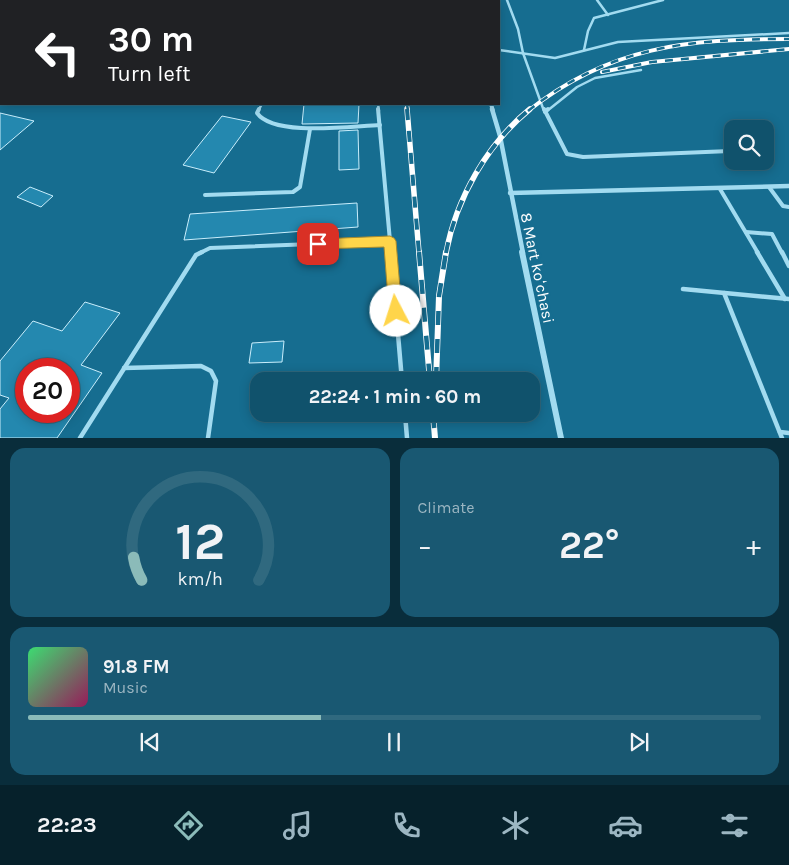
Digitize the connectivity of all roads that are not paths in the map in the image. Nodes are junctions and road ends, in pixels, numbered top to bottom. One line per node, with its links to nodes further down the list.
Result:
1 (507, 0): 8 (lane)
2 (598, 0): 4 (lane)
3 (663, 0): 4 (lane)
4 (608, 14): 7 (lane)
5 (789, 33): 7 (lane)
6 (500, 50): 8 (lane)
7 (584, 50): 8 (lane)
8 (523, 53): 13 (lane)
9 (641, 70): 13 (lane)
10 (261, 105): 15 (lane)
11 (378, 105): 14 (lane)
12 (491, 105): 20 (street, 8 Mart koʻchasi)
13 (545, 112): 16 (lane)
14 (380, 125): 15 (lane); 24 (lane)
15 (310, 129): 21 (lane)
16 (724, 151)
17 (789, 186): 18 (street)
18 (769, 187): 19 (street); 22 (lane)
19 (720, 189): 20 (street); 23 (lane)
20 (510, 193): 37 (street, 8 Mart koʻchasi)
21 (205, 195)
22 (789, 208)
23 (746, 232): 25 (lane); 28 (lane)
24 (390, 241): 29 (lane); 30 (lane)
25 (789, 266)
26 (682, 289): 27 (lane)
27 (724, 293): 28 (lane); 33 (lane)
28 (787, 299)
29 (124, 368): 34 (lane); 35 (lane)
30 (401, 372)
31 (406, 422): 36 (lane)
32 (789, 433): 33 (lane)
33 (781, 435)
34 (80, 438)
35 (208, 438)
36 (407, 438)
37 (561, 438)

